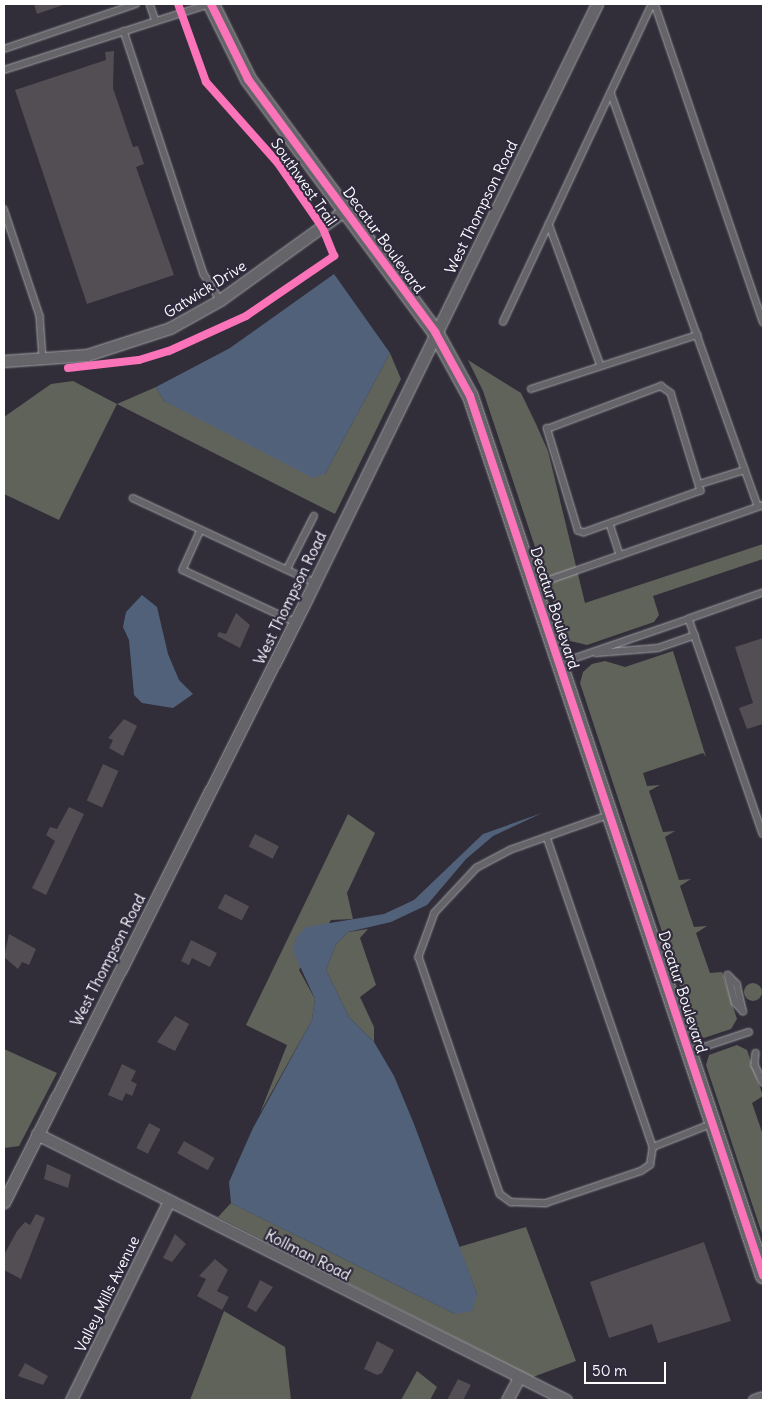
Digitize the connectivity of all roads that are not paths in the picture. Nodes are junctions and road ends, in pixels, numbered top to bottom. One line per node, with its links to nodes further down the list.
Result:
1 (136, 4): 8 (lane)
2 (150, 4): 6 (lane)
3 (211, 4): 6 (lane); 12 (street, Decatur Boulevard)
4 (598, 4): 17 (street, West Thompson Road)
5 (654, 4): 10 (lane); 16 (lane)
6 (156, 21): 7 (lane)
7 (124, 31): 9 (lane); 14 (lane)
8 (4, 49)
9 (4, 70)
10 (611, 93): 13 (lane); 18 (lane)
11 (4, 209): 19 (lane)
12 (345, 210): 14 (street, Gatwick Drive); 17 (street, Decatur Boulevard)
13 (549, 224): 15 (lane); 21 (lane)
14 (220, 300): 19 (street, Gatwick Drive)
15 (504, 322)
16 (763, 322)
17 (435, 332): 32 (street, West Thompson Road); 33 (street, Decatur Boulevard)
18 (697, 334): 21 (lane); 23 (lane)
19 (43, 360): 20 (street, Gatwick Drive)
20 (4, 361)
21 (601, 366): 22 (lane)
22 (531, 390)
23 (745, 470): 24 (lane); 26 (lane)
24 (700, 484): 28 (lane); 28 (lane)
25 (132, 498): 29 (lane)
26 (761, 506): 30 (lane)
27 (314, 516): 31 (lane)
28 (610, 524): 30 (lane)
29 (201, 530): 31 (lane); 36 (lane)
30 (620, 554): 33 (lane)
31 (287, 570): 32 (lane)
32 (315, 582): 36 (street, West Thompson Road)
33 (533, 585): 39 (street, Decatur Boulevard)
34 (763, 593): 35 (lane)
35 (690, 619): 37 (lane); 38 (lane)
36 (295, 622): 49 (street, West Thompson Road)
37 (695, 635): 38 (lane); 41 (lane)
38 (589, 653): 39 (lane)
39 (559, 664): 40 (street, Decatur Boulevard)
40 (610, 815): 42 (lane); 45 (street, Decatur Boulevard)
41 (763, 834)
42 (547, 837): 50 (lane); 50 (lane)
43 (728, 974): 43 (lane)
44 (749, 1032): 45 (lane)
45 (689, 1052): 48 (street, Decatur Boulevard)
46 (756, 1053): 47 (lane)
47 (763, 1082)
48 (713, 1124): 50 (lane); 53 (street, Decatur Boulevard)
49 (37, 1134): 51 (street, Kollman Road); 52 (street, West Thompson Road)
50 (653, 1147)
51 (169, 1200): 54 (street, Kollman Road); 56 (street, Valley Mills Avenue)
52 (4, 1202)
53 (763, 1276)
54 (518, 1379): 57 (street); 58 (street, Kollman Road)
55 (763, 1397): 59 (street)
56 (71, 1400)
57 (507, 1400)
58 (566, 1400)
59 (754, 1400)

